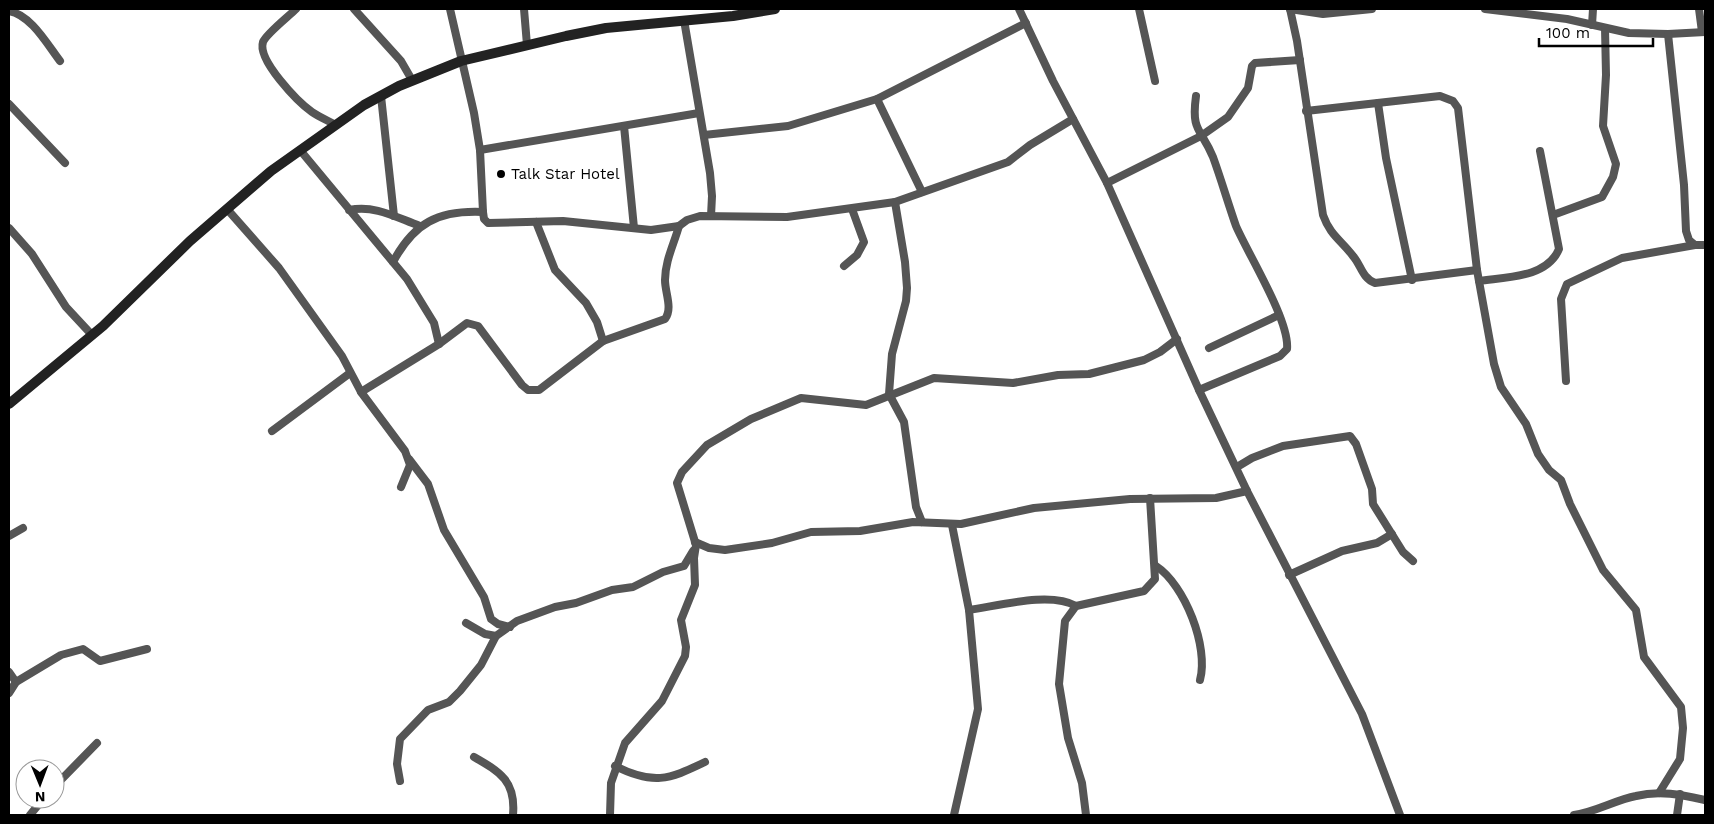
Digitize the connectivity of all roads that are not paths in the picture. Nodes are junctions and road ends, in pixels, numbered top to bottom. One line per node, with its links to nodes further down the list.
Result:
1 (296, 9): 35 (street)
2 (354, 9): 25 (street)
3 (450, 9): 24 (street)
4 (524, 9): 21 (street)
5 (775, 9): 14 (street)
6 (1019, 9): 16 (street)
7 (1139, 9): 26 (street)
8 (1290, 9): 9 (street); 22 (street)
9 (1372, 9)
10 (1485, 9): 17 (street)
11 (1594, 9): 17 (street)
12 (1699, 9): 19 (street)
13 (9, 11): 23 (street)
14 (733, 12): 15 (street)
15 (684, 20): 21 (street); 33 (street)
16 (1026, 23): 29 (street); 34 (street)
17 (1592, 25): 18 (street)
18 (1605, 28): 20 (street); 50 (street)
19 (1704, 32): 20 (street)
20 (1668, 34): 59 (street)
21 (527, 45): 24 (street)
22 (1300, 60): 32 (street); 38 (street)
23 (60, 61)
24 (461, 61): 25 (street); 40 (street)
25 (412, 80): 27 (street)
26 (1154, 81)
27 (381, 96): 35 (street); 51 (street)
28 (1196, 96): 38 (street)
29 (877, 99): 37 (street); 44 (street)
30 (1378, 103): 32 (street); 63 (street); 64 (street)
31 (9, 104): 42 (street)
32 (1306, 111): 64 (street)
33 (699, 113): 36 (street); 37 (street)
34 (1073, 119): 43 (street); 44 (street)
35 (336, 125): 39 (street)
36 (624, 126): 40 (street); 57 (street)
37 (704, 135): 52 (street)
38 (1201, 136): 43 (street); 66 (street)
39 (300, 150): 47 (street); 48 (street)
40 (480, 150): 49 (street)
41 (1540, 151): 50 (street)
42 (65, 163)
43 (1108, 183): 68 (street)
44 (922, 192): 45 (street)
45 (895, 202): 46 (street); 76 (street)
46 (852, 208): 52 (street); 62 (street)
47 (227, 209): 67 (street); 72 (street)
48 (349, 210): 51 (street); 61 (street)
49 (483, 212): 53 (street); 54 (street)
50 (1552, 215): 65 (street)
51 (394, 216): 54 (street)
52 (711, 216): 55 (street)
53 (536, 222): 57 (street); 69 (street)
54 (420, 226): 61 (street)
55 (679, 226): 57 (street); 69 (street)
56 (9, 228): 58 (street)
57 (634, 228)
58 (12, 237): 67 (street)
59 (1695, 245): 60 (street); 73 (street)
60 (1705, 245)
61 (393, 262): 70 (street)
62 (844, 266)
63 (1477, 270): 64 (street); 65 (street)
64 (1412, 280)
65 (1479, 281): 109 (street)
66 (1279, 315): 71 (street); 74 (street)
67 (92, 335): 77 (street)
68 (1176, 339): 74 (street); 76 (street)
69 (603, 341): 70 (street)
70 (439, 344): 75 (street)
71 (1209, 348)
72 (350, 373): 75 (street); 78 (street)
73 (1566, 381)
74 (1199, 390): 80 (street)
75 (361, 392): 79 (street)
76 (889, 394): 84 (street); 89 (street)
77 (9, 404)
78 (272, 431)
79 (409, 459): 81 (street); 96 (street)
80 (1237, 467): 82 (street); 87 (street)
81 (401, 487)
82 (1247, 491): 83 (street); 92 (street)
83 (1150, 498): 85 (street); 91 (street)
84 (922, 522): 85 (street); 89 (street)
85 (952, 525): 94 (street)
86 (22, 528): 88 (street)
87 (1392, 534): 90 (street); 92 (street)
88 (9, 536)
89 (696, 544): 96 (street); 106 (street)
90 (1413, 562)
91 (1156, 566): 93 (street); 100 (street)
92 (1289, 575): 116 (street)
93 (1076, 606): 94 (street); 115 (street)
94 (969, 610): 114 (street)
95 (466, 623): 97 (street)
96 (510, 627): 97 (street)
97 (496, 636): 108 (street)
98 (147, 649): 101 (street)
99 (9, 672): 101 (street)
100 (1200, 680)
101 (16, 682): 102 (street)
102 (9, 693)
103 (96, 743): 107 (street)
104 (474, 757): 112 (street)
105 (705, 762): 106 (street)
106 (615, 766): 113 (street)
107 (65, 776)
108 (400, 781)
109 (1659, 793): 110 (street); 117 (street)
110 (1680, 794): 111 (street); 118 (street)
111 (1705, 800)
112 (513, 815)
113 (610, 815)
114 (954, 815)
115 (1086, 815)
116 (1400, 815)
117 (1574, 815)
118 (1677, 815)

